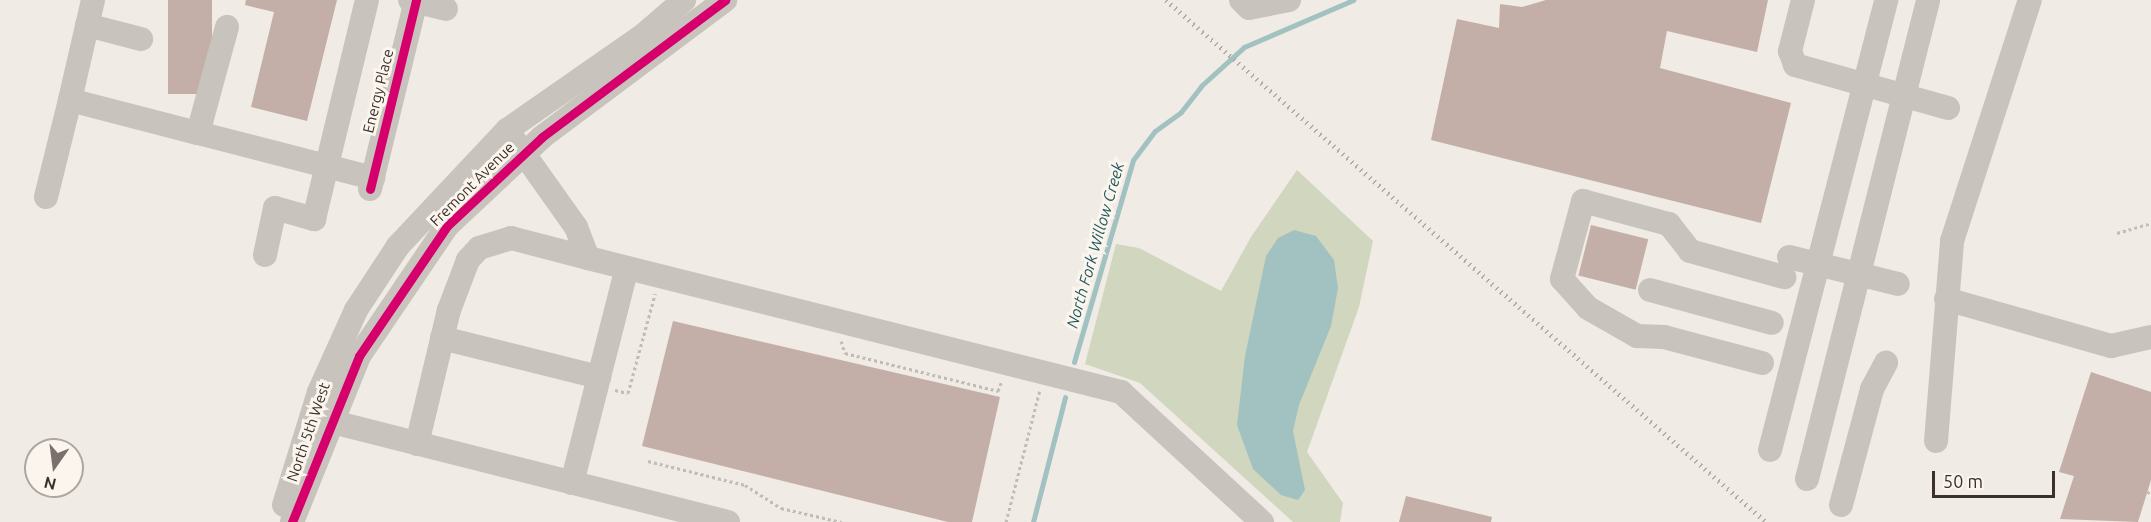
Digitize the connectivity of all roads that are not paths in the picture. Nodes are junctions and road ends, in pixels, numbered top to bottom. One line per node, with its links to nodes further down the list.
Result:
1 (93, 0): 14 (street)
2 (367, 0): 24 (street)
3 (414, 0): 13 (street); 24 (street, Energy Place)
4 (684, 0): 21 (street, Fremont Avenue)
5 (725, 0): 12 (street, Fremont Avenue)
6 (1289, 0): 11 (street)
7 (1803, 0): 17 (street)
8 (1886, 0): 17 (street)
9 (1928, 0): 18 (street)
10 (2030, 0): 33 (street)
11 (1245, 4)
12 (699, 7): 23 (street, Fremont Avenue)
13 (446, 9)
14 (87, 25): 16 (street); 19 (street)
15 (226, 27): 22 (street)
16 (141, 39)
17 (1864, 84): 18 (street); 28 (street)
18 (1904, 96): 20 (street); 30 (street)
19 (70, 99): 22 (street); 25 (street)
20 (1948, 108)
21 (507, 130): 23 (street); 34 (street, Fremont Avenue)
22 (198, 133): 24 (street)
23 (525, 153): 27 (street); 41 (street, Fremont Avenue)
24 (327, 166): 26 (street)
25 (46, 197)
26 (265, 255)
27 (588, 258): 29 (street); 36 (street)
28 (1818, 264): 30 (street); 38 (street); 44 (street)
29 (627, 268): 40 (street); 51 (street)
30 (1858, 274): 31 (street); 45 (street)
31 (1898, 284)
32 (1650, 290): 35 (street)
33 (1946, 299): 37 (street); 42 (street)
34 (356, 310): 41 (street, North 5th West)
35 (1772, 323)
36 (442, 338): 40 (street); 43 (street)
37 (2150, 338)
38 (1762, 363)
39 (1886, 363): 47 (street)
40 (602, 382): 46 (street)
41 (320, 419): 43 (street); 48 (street, North 5th West); 49 (street, Fremont Avenue)
42 (1936, 441)
43 (417, 444): 46 (street)
44 (1770, 450)
45 (1807, 479)
46 (572, 483): 50 (street)
47 (1841, 505)
48 (280, 522)
49 (292, 522)
50 (728, 522)
51 (1262, 522)

